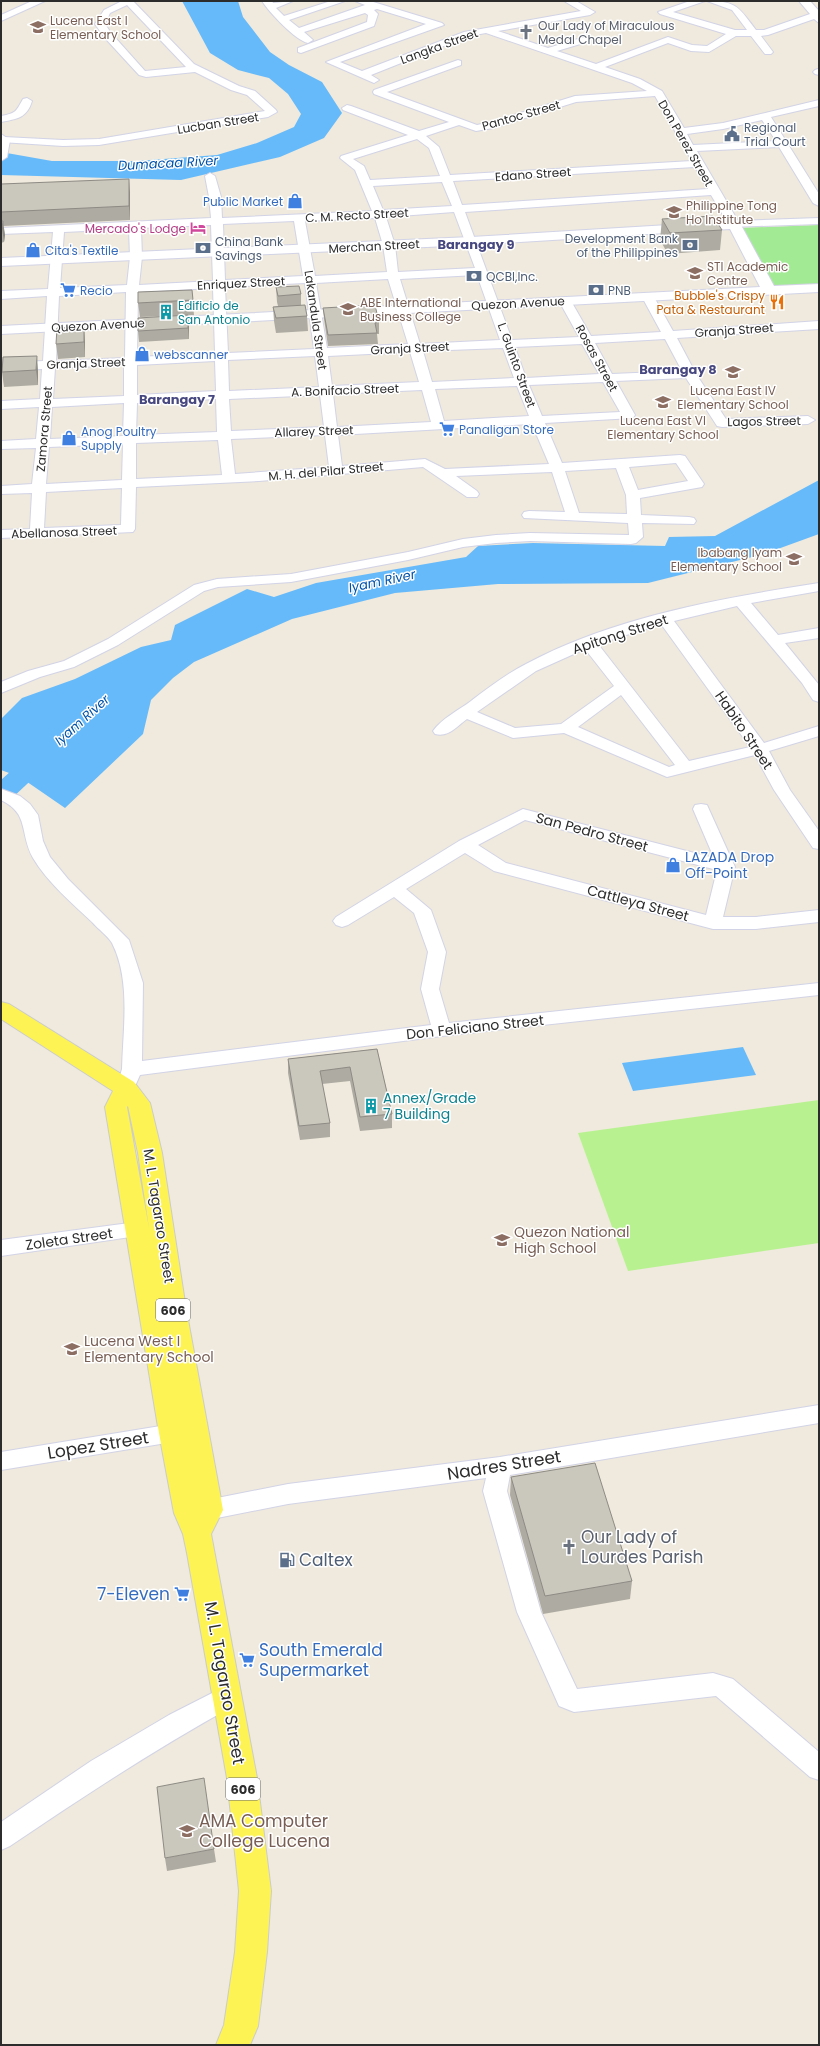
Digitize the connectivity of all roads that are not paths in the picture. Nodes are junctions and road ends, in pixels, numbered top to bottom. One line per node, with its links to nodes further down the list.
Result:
1 (40, 1): 14 (street)
2 (288, 1): 10 (street)
3 (340, 1): 15 (street)
4 (569, 1): 17 (street, Langka Street)
5 (700, 1): 19 (street)
6 (712, 1): 20 (street)
7 (804, 1): 13 (street)
8 (129, 2): 29 (street, Lucban Street); 29 (street)
9 (397, 2): 12 (street)
10 (268, 4): 15 (street)
11 (363, 4): 12 (street); 18 (street); 23 (street)
12 (376, 6): 16 (street)
13 (818, 16): 20 (street)
14 (1, 18)
15 (283, 19): 18 (street)
16 (435, 24): 21 (street); 30 (street)
17 (485, 30): 21 (street, Langka Street); 26 (street, Don Perez Street)
18 (298, 31): 23 (street)
19 (734, 33): 20 (street); 28 (street)
20 (755, 33): 27 (street)
21 (467, 34): 25 (street, Langka Street)
22 (584, 40): 26 (street)
23 (313, 45): 24 (street)
24 (301, 50)
25 (422, 51): 30 (street, Langka Street); 31 (street)
26 (548, 52): 28 (street, Don Perez Street)
27 (768, 52)
28 (596, 68): 32 (street, Don Perez Street)
29 (196, 69): 42 (street, Lucban Street)
30 (362, 74): 31 (street)
31 (389, 87): 38 (street, Pantoc Street)
32 (658, 93): 38 (street, Pantoc Street); 39 (street, Don Perez Street)
33 (27, 101): 37 (street)
34 (819, 103): 36 (street)
35 (347, 108): 40 (street, L. Guinto Street)
36 (766, 117): 39 (street); 41 (street)
37 (1, 119)
38 (459, 122): 40 (street)
39 (681, 132): 43 (street, Don Perez Street)
40 (419, 135): 46 (street, L. Guinto Street); 47 (street)
41 (783, 144): 43 (street); 49 (street)
42 (2, 146)
43 (689, 148): 44 (street, Don Perez Street)
44 (698, 164): 46 (street, Edano Street); 48 (street, Don Perez Street)
45 (210, 176): 54 (street)
46 (448, 180): 47 (street, Edano Street); 50 (street, L. Guinto Street)
47 (367, 183): 51 (street)
48 (714, 192): 50 (street, C. M. Recto Street); 55 (street, Don Perez Street)
49 (819, 203)
50 (459, 210): 51 (street, C. M. Recto Street); 59 (street, L. Guinto Street)
51 (379, 214): 52 (street, C. M. Recto Street); 60 (street)
52 (299, 218): 54 (street, C. M. Recto Street); 61 (street, Lakandula Street)
53 (819, 221): 55 (street, Merchan Street)
54 (217, 222): 56 (street, C. M. Recto Street); 62 (street)
55 (734, 225): 59 (main road, Merchan Street); 72 (main road, Don Perez Street)
56 (135, 226): 57 (street, C. M. Recto Street); 63 (street)
57 (59, 229): 58 (street, C. M. Recto Street); 64 (street, Zamora Street)
58 (1, 231)
59 (472, 241): 60 (main road, Merchan Street); 66 (street, L. Guinto Street)
60 (389, 245): 61 (main road, Merchan Street); 67 (street)
61 (305, 249): 62 (main road, Merchan Street); 68 (street, Lakandula Street)
62 (217, 253): 63 (main road, Merchan Street); 69 (street)
63 (136, 257): 64 (main road, Merchan Street); 71 (street)
64 (55, 260): 65 (main road, Merchan Street); 73 (street, Zamora Street)
65 (1, 262)
66 (482, 271): 67 (street, Enriquez Street); 77 (street, L. Guinto Street)
67 (393, 275): 68 (street, Enriquez Street); 78 (street)
68 (311, 280): 69 (street, Enriquez Street); 79 (street, Lakandula Street)
69 (219, 285): 71 (street, Enriquez Street); 80 (street)
70 (819, 288): 72 (main road, Quezon Avenue)
71 (132, 289): 73 (street, Enriquez Street); 81 (street)
72 (769, 290): 75 (main road, Quezon Avenue)
73 (53, 293): 74 (street, Enriquez Street); 83 (street, Zamora Street)
74 (1, 295)
75 (648, 297): 76 (main road, Quezon Avenue); 85 (street, Lagos Street)
76 (565, 301): 77 (main road, Quezon Avenue); 86 (street, Rosas Street)
77 (495, 304): 78 (main road, Quezon Avenue); 87 (street, L. Guinto Street)
78 (403, 309): 79 (main road, Quezon Avenue); 88 (street)
79 (316, 314): 80 (main road, Quezon Avenue); 89 (street, Lakandula Street)
80 (220, 319): 81 (main road, Quezon Avenue); 90 (street)
81 (132, 323): 83 (main road, Quezon Avenue); 91 (street)
82 (819, 325): 85 (street, Granja Street)
83 (52, 327): 84 (main road, Quezon Avenue); 92 (street, Zamora Street)
84 (1, 330)
85 (670, 335): 86 (street, Granja Street); 94 (street, Lagos Street)
86 (587, 340): 87 (street, Granja Street); 95 (street, Rosas Street)
87 (508, 343): 88 (street, Granja Street); 96 (street, L. Guinto Street)
88 (416, 348): 89 (street, Granja Street); 97 (street)
89 (321, 352): 90 (street, Granja Street); 98 (street, Lakandula Street)
90 (220, 357): 91 (street, Granja Street); 99 (street)
91 (131, 362): 92 (street, Granja Street); 100 (street)
92 (49, 365): 93 (street, Granja Street); 101 (street, Zamora Street)
93 (1, 367)
94 (690, 374): 95 (street, A. Bonifacio Street); 105 (street, Lagos Street)
95 (608, 378): 96 (street, A. Bonifacio Street); 103 (street, Rosas Street)
96 (521, 381): 97 (street, A. Bonifacio Street); 104 (street, L. Guinto Street)
97 (428, 387): 98 (street, A. Bonifacio Street); 106 (street)
98 (326, 391): 99 (street, A. Bonifacio Street); 107 (street, Lakandula Street)
99 (222, 395): 100 (street, A. Bonifacio Street); 108 (street)
100 (130, 399): 101 (street, A. Bonifacio Street); 109 (street)
101 (47, 403): 102 (street, A. Bonifacio Street); 110 (street, Zamora Street)
102 (1, 405)
103 (628, 414): 104 (street, Allarey Street)
104 (537, 420): 106 (street, Allarey Street); 113 (street, L. Guinto Street)
105 (808, 420)
106 (439, 425): 107 (street, Allarey Street)
107 (330, 431): 108 (street, Allarey Street); 114 (street, Lakandula Street)
108 (224, 434): 109 (street, Allarey Street); 116 (street)
109 (130, 439): 110 (street, Allarey Street); 117 (street)
110 (42, 444): 111 (street, Allarey Street); 118 (street, Zamora Street)
111 (1, 445)
112 (621, 464): 113 (street); 121 (street); 121 (street)
113 (557, 467): 115 (street); 123 (street, L. Guinto Street)
114 (336, 471): 115 (street, M. H. del Pilar Street); 116 (street, M. H. del Pilar Street)
115 (442, 473): 120 (street, M. H. del Pilar Street)
116 (229, 478): 117 (street, M. H. del Pilar Street)
117 (127, 484): 118 (street, M. H. del Pilar Street); 126 (street, Abellanosa Street)
118 (39, 488): 119 (street, M. H. del Pilar Street); 126 (street, Zamora Street)
119 (1, 490)
120 (472, 494)
121 (633, 495): 124 (street)
122 (529, 516): 123 (street)
123 (573, 516): 124 (street)
124 (634, 519): 125 (street); 136 (street)
125 (689, 521)
126 (37, 533): 127 (street, Abellanosa Street)
127 (1, 534)
128 (819, 587): 129 (street, Apitong Street)
129 (742, 602): 130 (street, Apitong Street); 132 (street)
130 (665, 619): 133 (street, Apitong Street); 142 (street, Habito Street)
131 (819, 633): 132 (street)
132 (775, 640): 134 (street)
133 (588, 642): 135 (street); 138 (street, Apitong Street)
134 (814, 679): 137 (street)
135 (624, 686): 139 (street); 143 (street)
136 (1, 688)
137 (819, 697)
138 (466, 713): 139 (street); 140 (street, Apitong Street)
139 (566, 728): 143 (street)
140 (441, 731)
141 (819, 731): 142 (street)
142 (760, 749): 143 (street); 146 (street, Habito Street)
143 (686, 768)
144 (1, 794): 156 (street)
145 (701, 809): 148 (street)
146 (819, 844)
147 (466, 845): 148 (street, San Pedro Street); 149 (street, San Pedro Street); 152 (street, Cattleya Street)
148 (726, 867): 152 (street)
149 (394, 888): 151 (street, San Pedro Street); 155 (street)
150 (819, 916): 152 (street, Cattleya Street)
151 (342, 921)
152 (713, 923)
153 (819, 989): 155 (street, Don Feliciano Street)
154 (1, 1009): 156 (main road, M. L. Tagarao Street / 606)
155 (442, 1030): 156 (street, Don Feliciano Street)
156 (129, 1079): 157 (main road, M. L. Tagarao Street / 606); 160 (main road, M. L. Tagarao Street / 606)
157 (137, 1230): 158 (street, Zoleta Street); 160 (main road, M. L. Tagarao Street / 606)
158 (1, 1248)
159 (819, 1414): 162 (street, Nadres Street)
160 (184, 1431): 161 (street, Lopez Street); 163 (main road, M. L. Tagarao Street / 606)
161 (1, 1462)
162 (500, 1467): 163 (street, Nadres Street); 165 (street)
163 (198, 1519): 164 (main road, M. L. Tagarao Street / 606)
164 (226, 1697): 166 (street); 167 (main road, M. L. Tagarao Street / 606)
165 (819, 1768)
166 (1, 1838)
167 (234, 2045)

